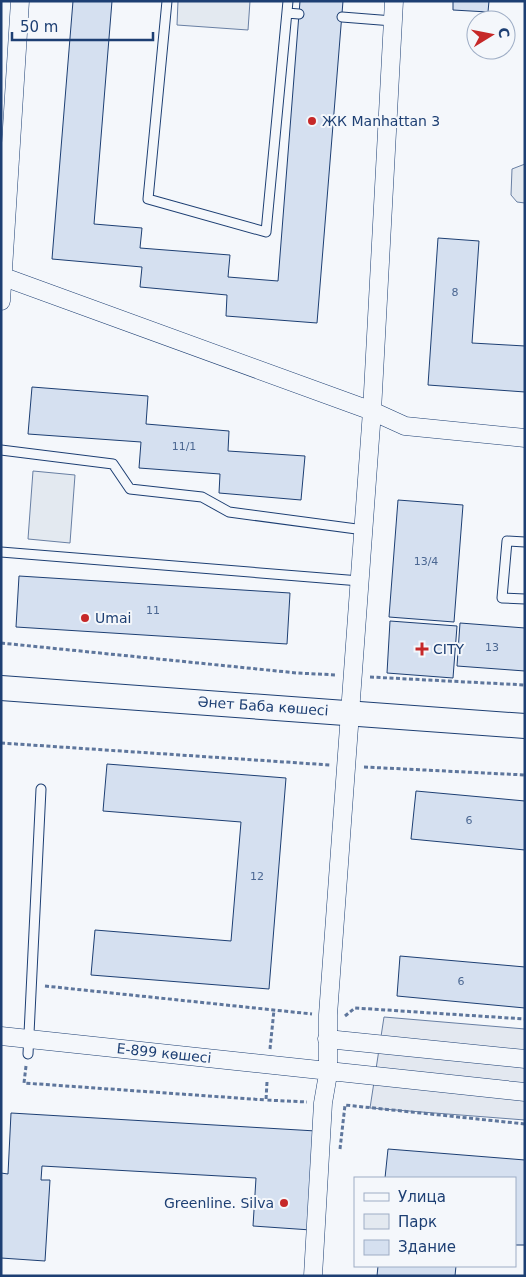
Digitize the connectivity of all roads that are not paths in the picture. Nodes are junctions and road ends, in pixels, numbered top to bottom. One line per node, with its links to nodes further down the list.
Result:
1 (20, 1): 9 (street)
2 (167, 1): 5 (lane)
3 (288, 1): 5 (lane)
4 (394, 1): 8 (street)
5 (287, 13): 6 (lane)
6 (299, 14)
7 (342, 17): 8 (lane)
8 (394, 21): 11 (street)
9 (2, 276): 10 (street); 11 (street)
10 (1, 301)
11 (372, 411): 12 (street); 14 (street)
12 (525, 438)
13 (1, 450): 14 (lane)
14 (364, 530): 17 (street)
15 (525, 542): 18 (lane)
16 (1, 552): 17 (lane)
17 (360, 581): 20 (street)
18 (525, 600)
19 (1, 688): 20 (street, Әнет Баба көшесі)
20 (351, 712): 21 (street, Әнет Баба көшесі); 24 (street)
21 (525, 726)
22 (41, 789): 25 (lane)
23 (1, 1036): 25 (street, Е-899 көшесі)
24 (327, 1039): 26 (street); 27 (street)
25 (28, 1046): 27 (street, Е-899 көшесі)
26 (525, 1059)
27 (328, 1070): 28 (street, Е-899 көшесі); 29 (street)
28 (525, 1092)
29 (313, 1276)

